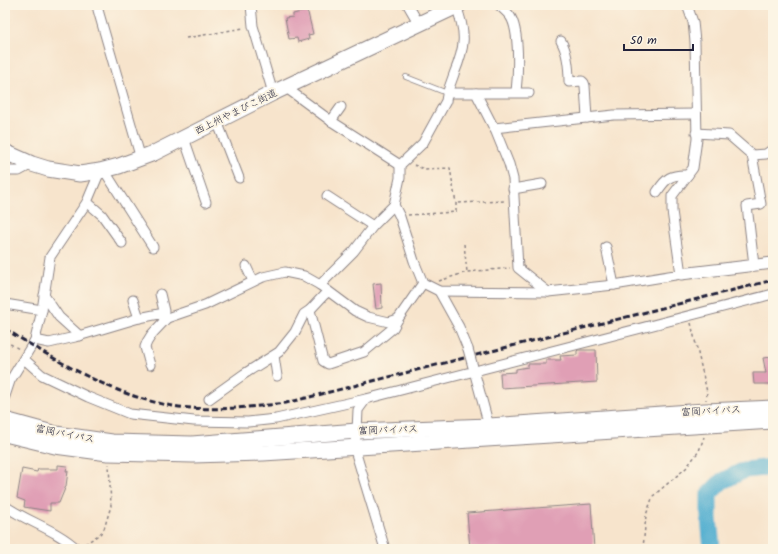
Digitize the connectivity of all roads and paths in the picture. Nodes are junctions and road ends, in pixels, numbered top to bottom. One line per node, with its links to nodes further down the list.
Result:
1 (98, 5): 28 (street)
2 (251, 5): 8 (street)
3 (408, 5): 7 (street)
4 (499, 5): 13 (street)
5 (687, 5): 18 (street)
6 (457, 6): 7 (highway, 西上州やまびこ街道); 14 (street)
7 (419, 24): 12 (highway, 西上州やまびこ街道)
8 (253, 26): 9 (path); 12 (street)
9 (186, 38)
10 (562, 41): 19 (street)
11 (406, 77): 14 (lane)
12 (279, 90): 20 (highway, 西上州やまびこ街道); 21 (street)
13 (516, 92): 15 (street); 16 (street)
14 (447, 93): 15 (street); 29 (street)
15 (476, 93): 22 (street)
16 (529, 93)
17 (341, 107): 21 (street)
18 (696, 114): 19 (street); 23 (street)
19 (587, 118): 22 (street)
20 (217, 121): 24 (highway, 西上州やまびこ街道); 34 (street)
21 (331, 122): 29 (street)
22 (494, 128): 36 (street)
23 (696, 133): 27 (street); 33 (street)
24 (184, 138): 28 (highway, 西上州やまびこ街道); 41 (street)
25 (773, 150): 27 (street)
26 (5, 152): 30 (highway, 西上州やまびこ街道)
27 (752, 155): 51 (street)
28 (141, 159): 31 (highway, 西上州やまびこ街道)
29 (403, 162): 42 (path); 43 (street)
30 (32, 164): 31 (highway, 西上州やまびこ街道); 32 (street)
31 (102, 171): 40 (street); 48 (street)
32 (5, 172)
33 (688, 175): 37 (street); 55 (street)
34 (238, 178)
35 (542, 184): 36 (street)
36 (514, 189): 39 (street)
37 (657, 192)
38 (327, 196): 45 (street)
39 (515, 200): 42 (path); 53 (street)
40 (87, 202): 46 (street); 65 (street)
41 (206, 202)
42 (456, 203): 44 (path)
43 (394, 205): 44 (street); 45 (street)
44 (400, 217): 57 (street)
45 (373, 226): 59 (street)
46 (122, 243)
47 (464, 244): 54 (path)
48 (153, 247)
49 (606, 247): 58 (street)
50 (773, 263): 51 (street)
51 (754, 265): 55 (street)
52 (246, 266): 56 (street)
53 (518, 268): 54 (path); 62 (street)
54 (467, 272): 60 (path)
55 (681, 274): 58 (street)
56 (253, 281): 59 (street); 71 (street)
57 (423, 282): 60 (street); 73 (street)
58 (614, 285): 62 (street)
59 (320, 286): 61 (street)
60 (435, 289): 62 (street); 80 (street, bridge)
61 (328, 292): 69 (street); 73 (street)
62 (548, 292)
63 (160, 294): 71 (street)
64 (773, 294): 70 (street)
65 (44, 295): 68 (street); 74 (street)
66 (133, 300): 72 (street)
67 (5, 304): 68 (street)
68 (42, 310): 75 (street)
69 (310, 310): 73 (street); 77 (street)
70 (690, 315): 80 (street); 86 (path)
71 (165, 317): 72 (street); 79 (street)
72 (139, 318): 74 (street)
73 (398, 319)
74 (80, 336): 75 (street)
75 (35, 340): 78 (street)
76 (5, 341): 78 (path)
77 (274, 356): 81 (street); 83 (street)
78 (25, 357): 82 (street); 84 (street)
79 (150, 365)
80 (473, 369): 84 (street); 89 (street)
81 (277, 376)
82 (5, 396)
83 (209, 399)
84 (366, 399): 90 (street)
85 (773, 408): 86 (highway, 富岡バイパス)
86 (706, 418): 88 (highway, 富岡バイパス); 89 (highway, 富岡バイパス); 92 (highway, 富岡バイパス); 98 (path)
87 (5, 420): 90 (highway, 富岡バイパス)
88 (773, 421)
89 (489, 426): 90 (highway, 富岡バイパス)
90 (357, 431): 92 (street)
91 (5, 434): 93 (highway, 富岡バイパス)
92 (354, 447): 93 (highway, 富岡バイパス); 97 (street)
93 (108, 453): 96 (path)
94 (5, 506): 95 (street)
95 (77, 549)
96 (82, 549)
97 (386, 549)
98 (643, 549)

